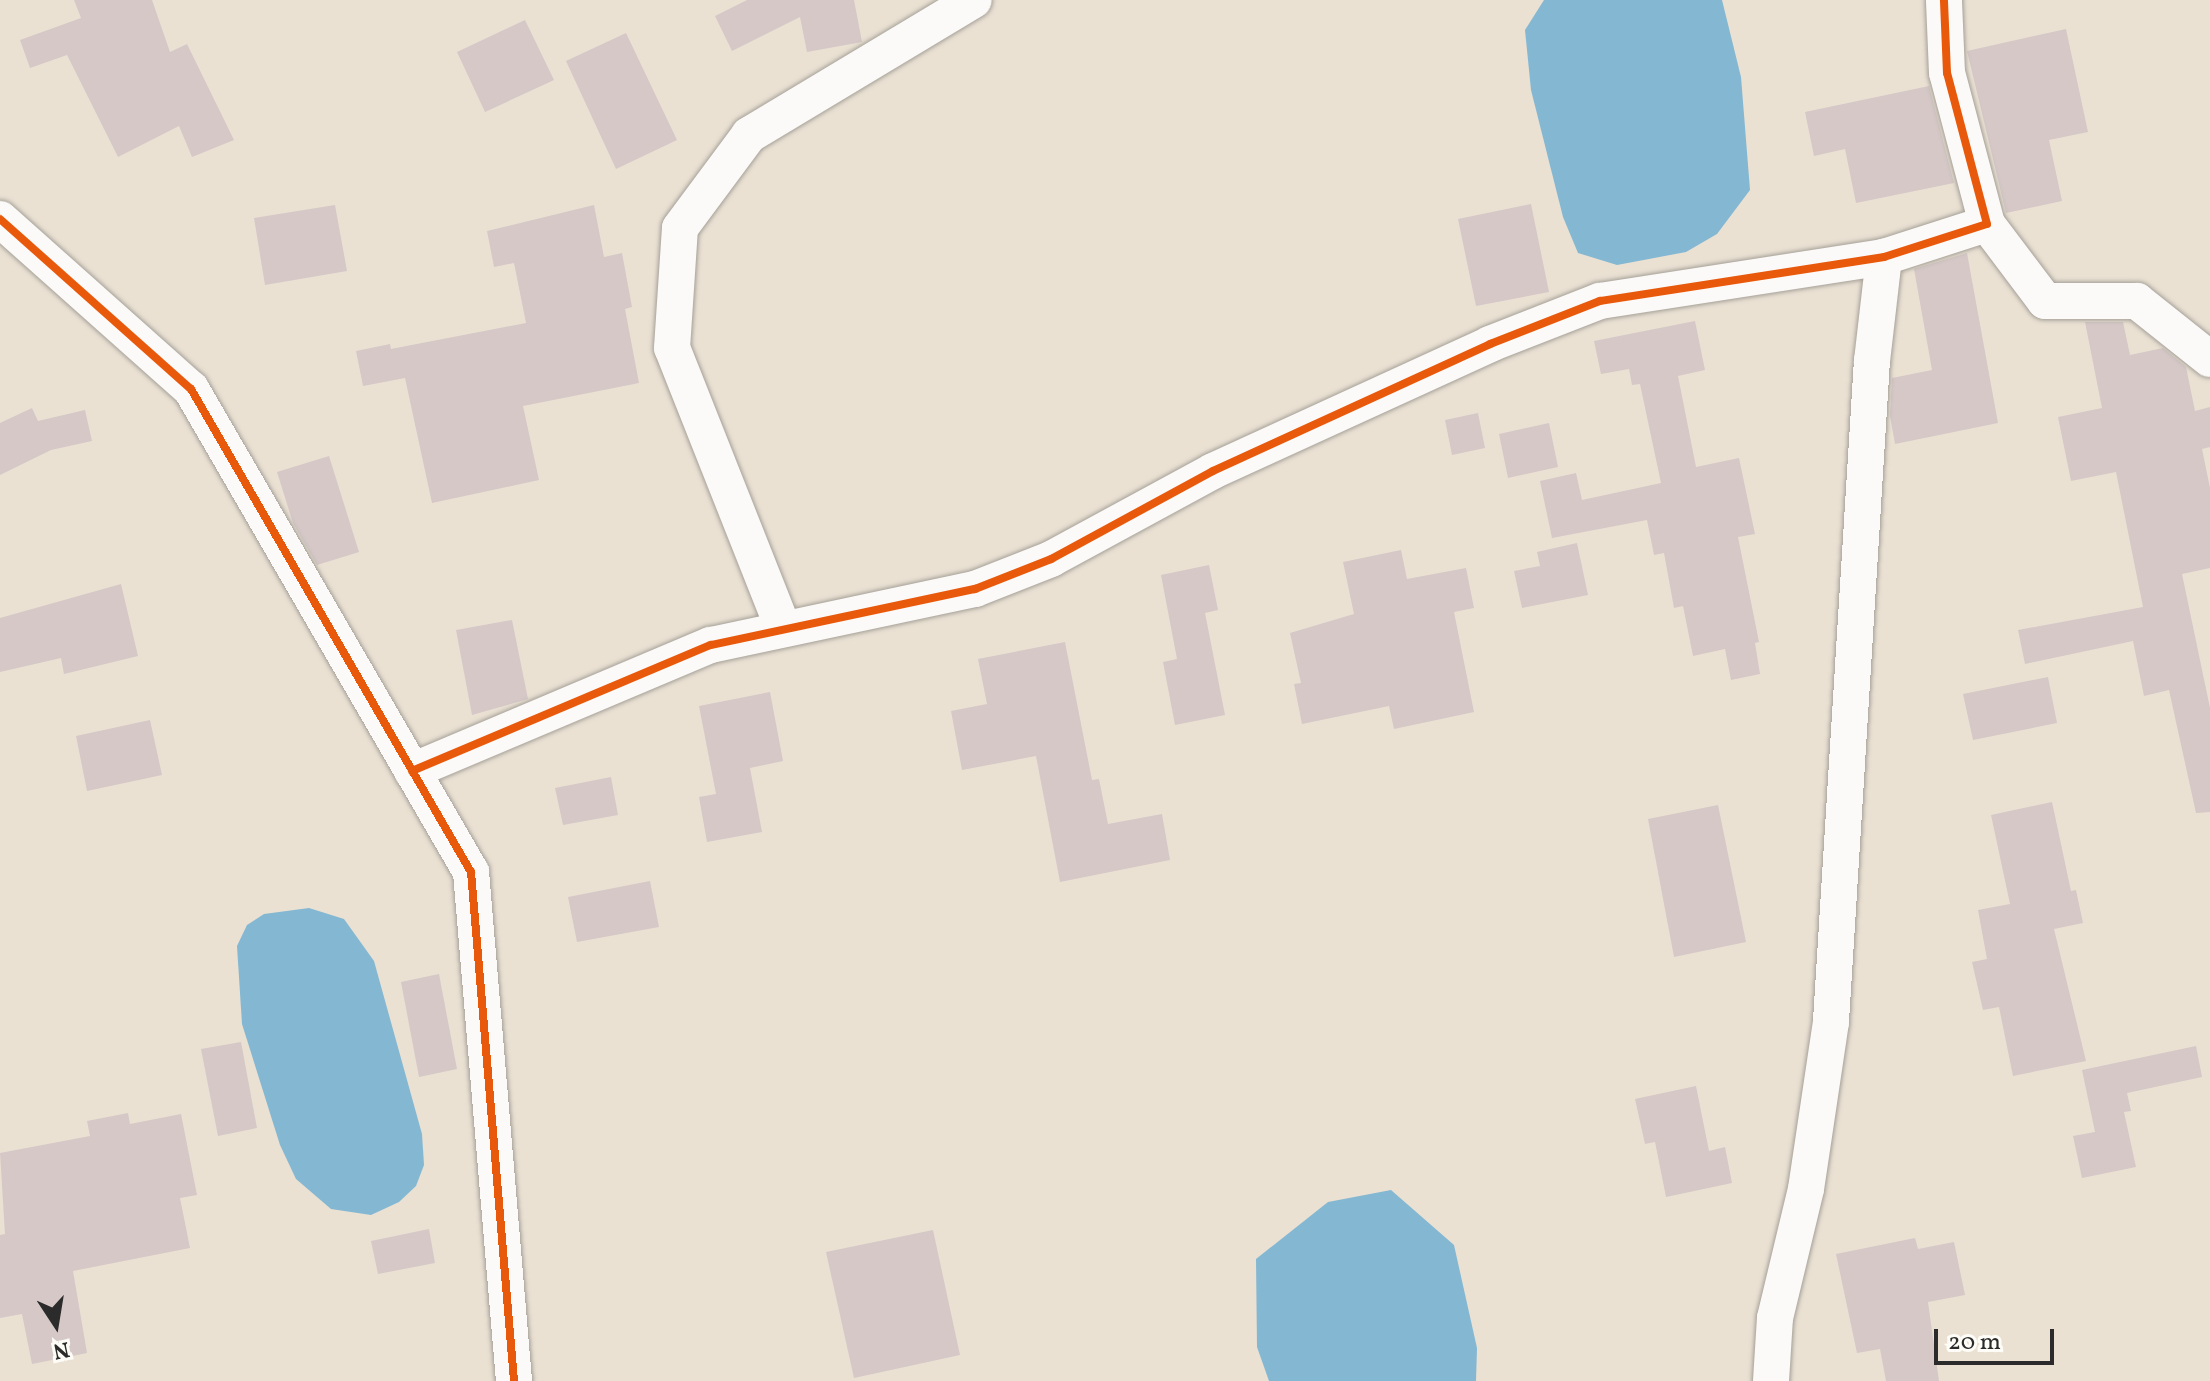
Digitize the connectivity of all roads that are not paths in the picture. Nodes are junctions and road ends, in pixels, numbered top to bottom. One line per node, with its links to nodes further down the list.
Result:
1 (974, 0): 7 (street)
2 (1944, 0): 4 (street)
3 (0, 219): 8 (street)
4 (1987, 224): 5 (street); 6 (street)
5 (1884, 257): 7 (street); 10 (street)
6 (2210, 359)
7 (783, 628): 8 (street)
8 (412, 771): 9 (street)
9 (514, 1381)
10 (1771, 1381)

